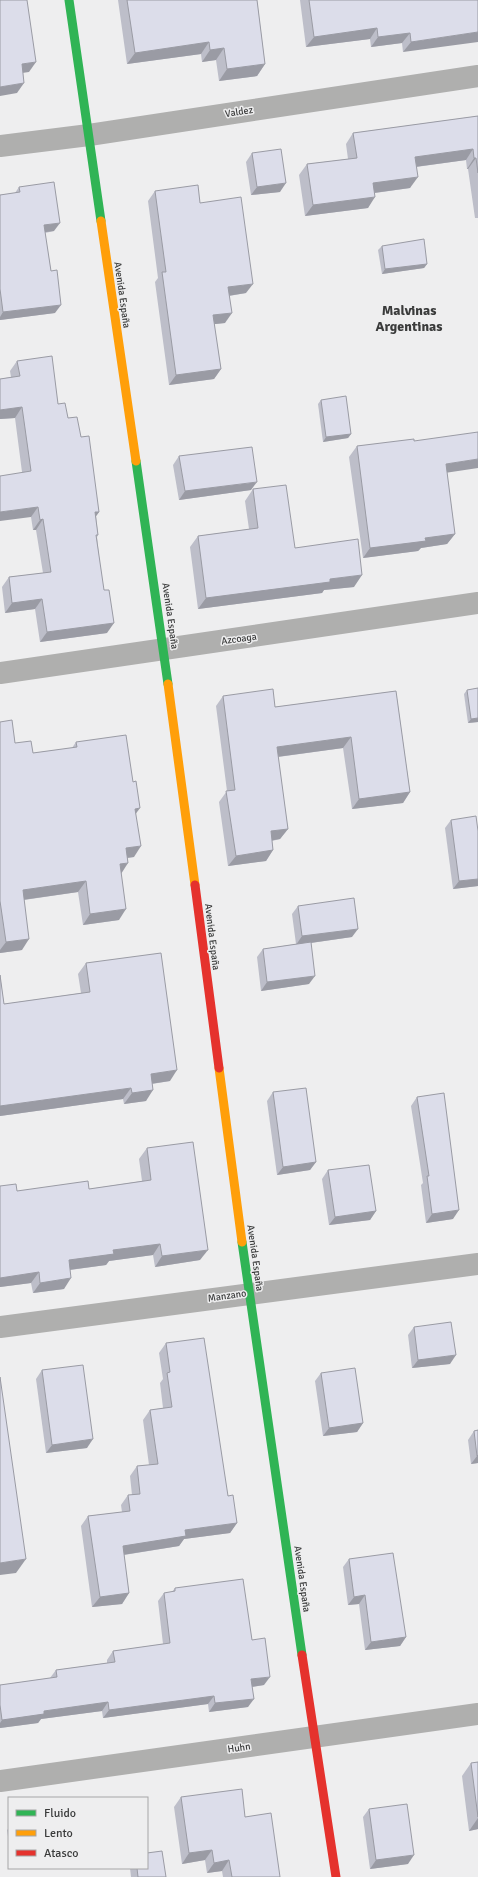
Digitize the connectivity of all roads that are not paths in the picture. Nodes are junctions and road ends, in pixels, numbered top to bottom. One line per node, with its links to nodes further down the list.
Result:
1 (69, 0): 3 (main road, Avenida España)
2 (478, 76): 3 (street, Valdez)
3 (89, 135): 4 (street, Valdez); 6 (main road, Avenida España)
4 (0, 146)
5 (478, 603): 6 (street, Azcoaga)
6 (164, 650): 7 (street, Azcoaga); 9 (main road, Avenida España)
7 (0, 673)
8 (478, 1264): 9 (street, Manzano)
9 (249, 1293): 10 (street, Manzano); 12 (main road, Avenida España)
10 (0, 1327)
11 (478, 1714): 12 (street, Huhn)
12 (314, 1738): 13 (street, Huhn); 14 (main road, Avenida España)
13 (0, 1781)
14 (336, 1877)

